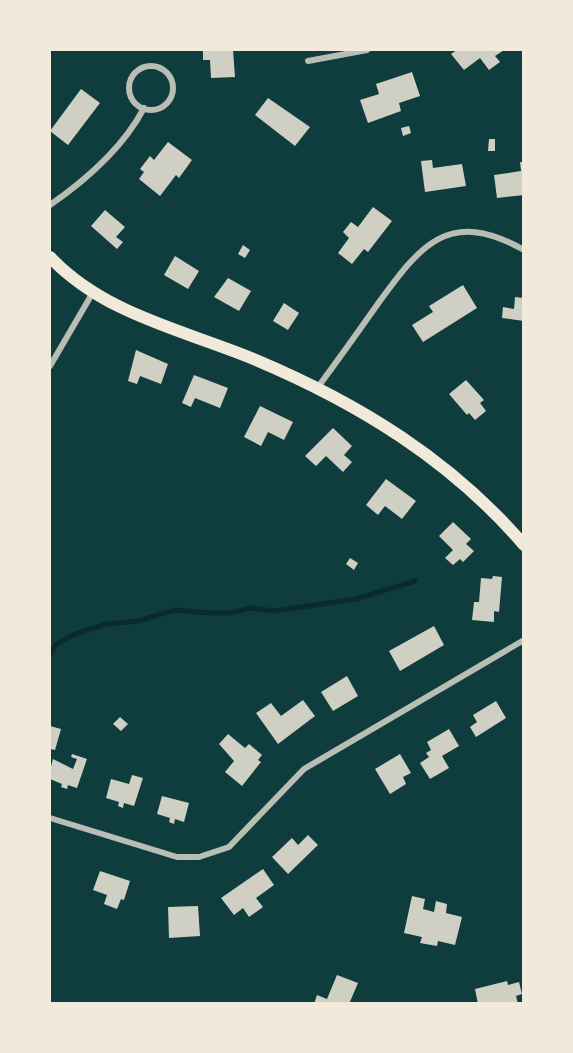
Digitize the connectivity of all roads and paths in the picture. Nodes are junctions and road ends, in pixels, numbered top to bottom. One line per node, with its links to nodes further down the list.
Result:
1 (367, 50): 2 (street)
2 (308, 60)
3 (144, 108): 3 (street); 4 (street)
4 (50, 206)
5 (524, 250): 9 (street)
6 (50, 257): 7 (main road)
7 (92, 294): 8 (street); 9 (main road)
8 (50, 366)
9 (318, 387): 10 (main road)
10 (524, 545)
11 (524, 640): 12 (street)
12 (50, 818)

